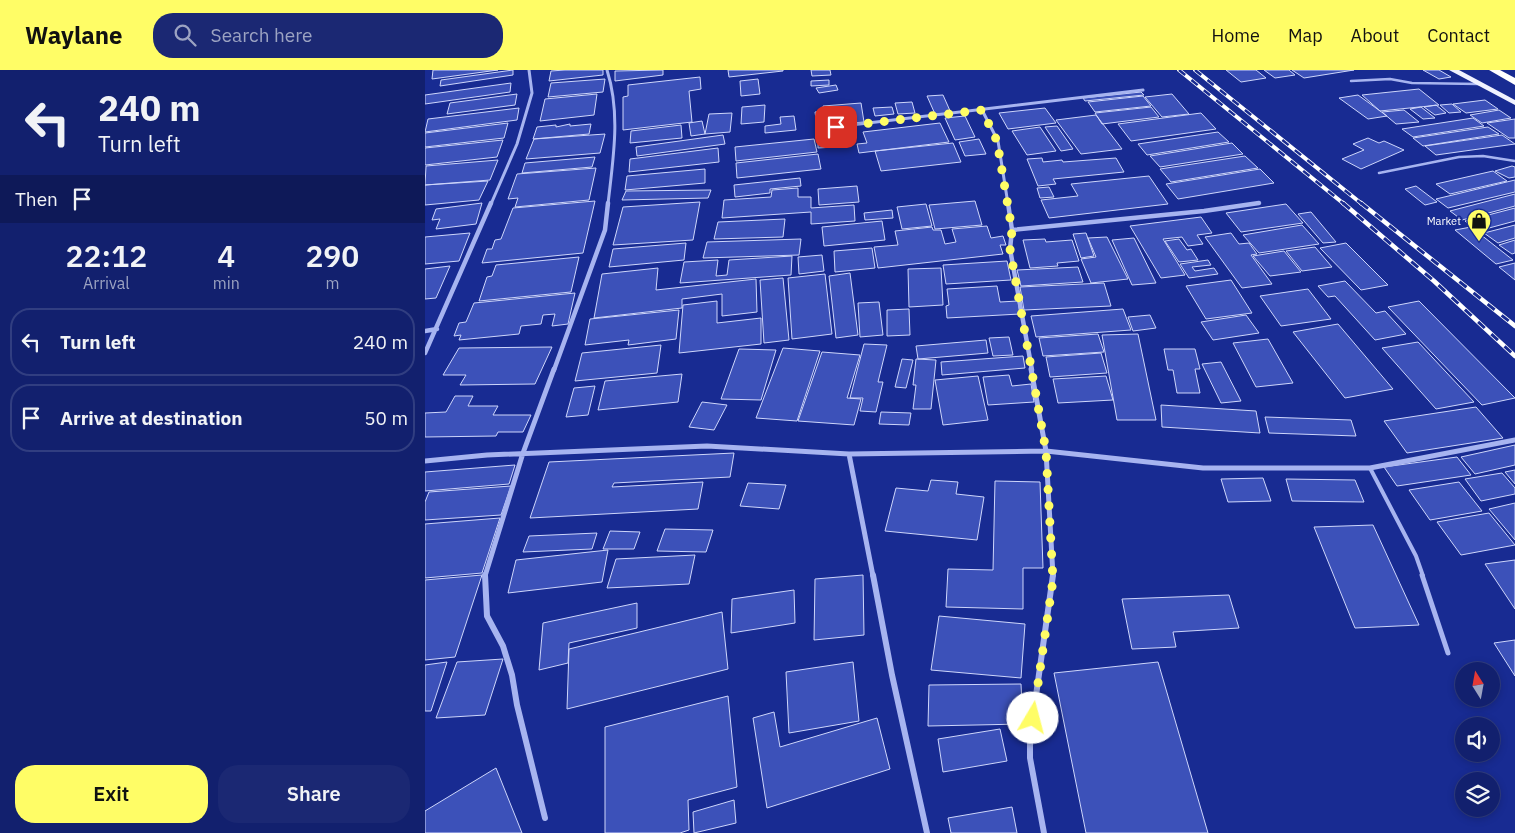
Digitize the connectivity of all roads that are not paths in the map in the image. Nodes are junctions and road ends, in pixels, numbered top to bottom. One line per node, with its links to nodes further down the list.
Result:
1 (529, 70): 16 (street)
2 (607, 70): 21 (street)
3 (1453, 70): 7 (main road)
4 (1493, 70): 6 (highway)
5 (1351, 81): 7 (lane)
6 (1515, 82)
7 (1479, 84): 9 (main road)
8 (1143, 90): 10 (street)
9 (1515, 104)
10 (982, 110): 11 (street); 15 (street)
11 (818, 129)
12 (1515, 161): 13 (lane)
13 (1379, 173)
14 (1259, 203): 15 (street)
15 (1012, 230): 20 (street)
16 (437, 329): 17 (street); 18 (street)
17 (425, 331)
18 (425, 353)
19 (1515, 440): 24 (street)
20 (1046, 451): 22 (street); 24 (street); 28 (street)
21 (523, 453): 22 (street); 23 (street); 26 (street)
22 (849, 454): 27 (street)
23 (425, 461)
24 (1370, 468): 25 (lane)
25 (1449, 653)
26 (545, 818)
27 (927, 833)
28 (1044, 833)

